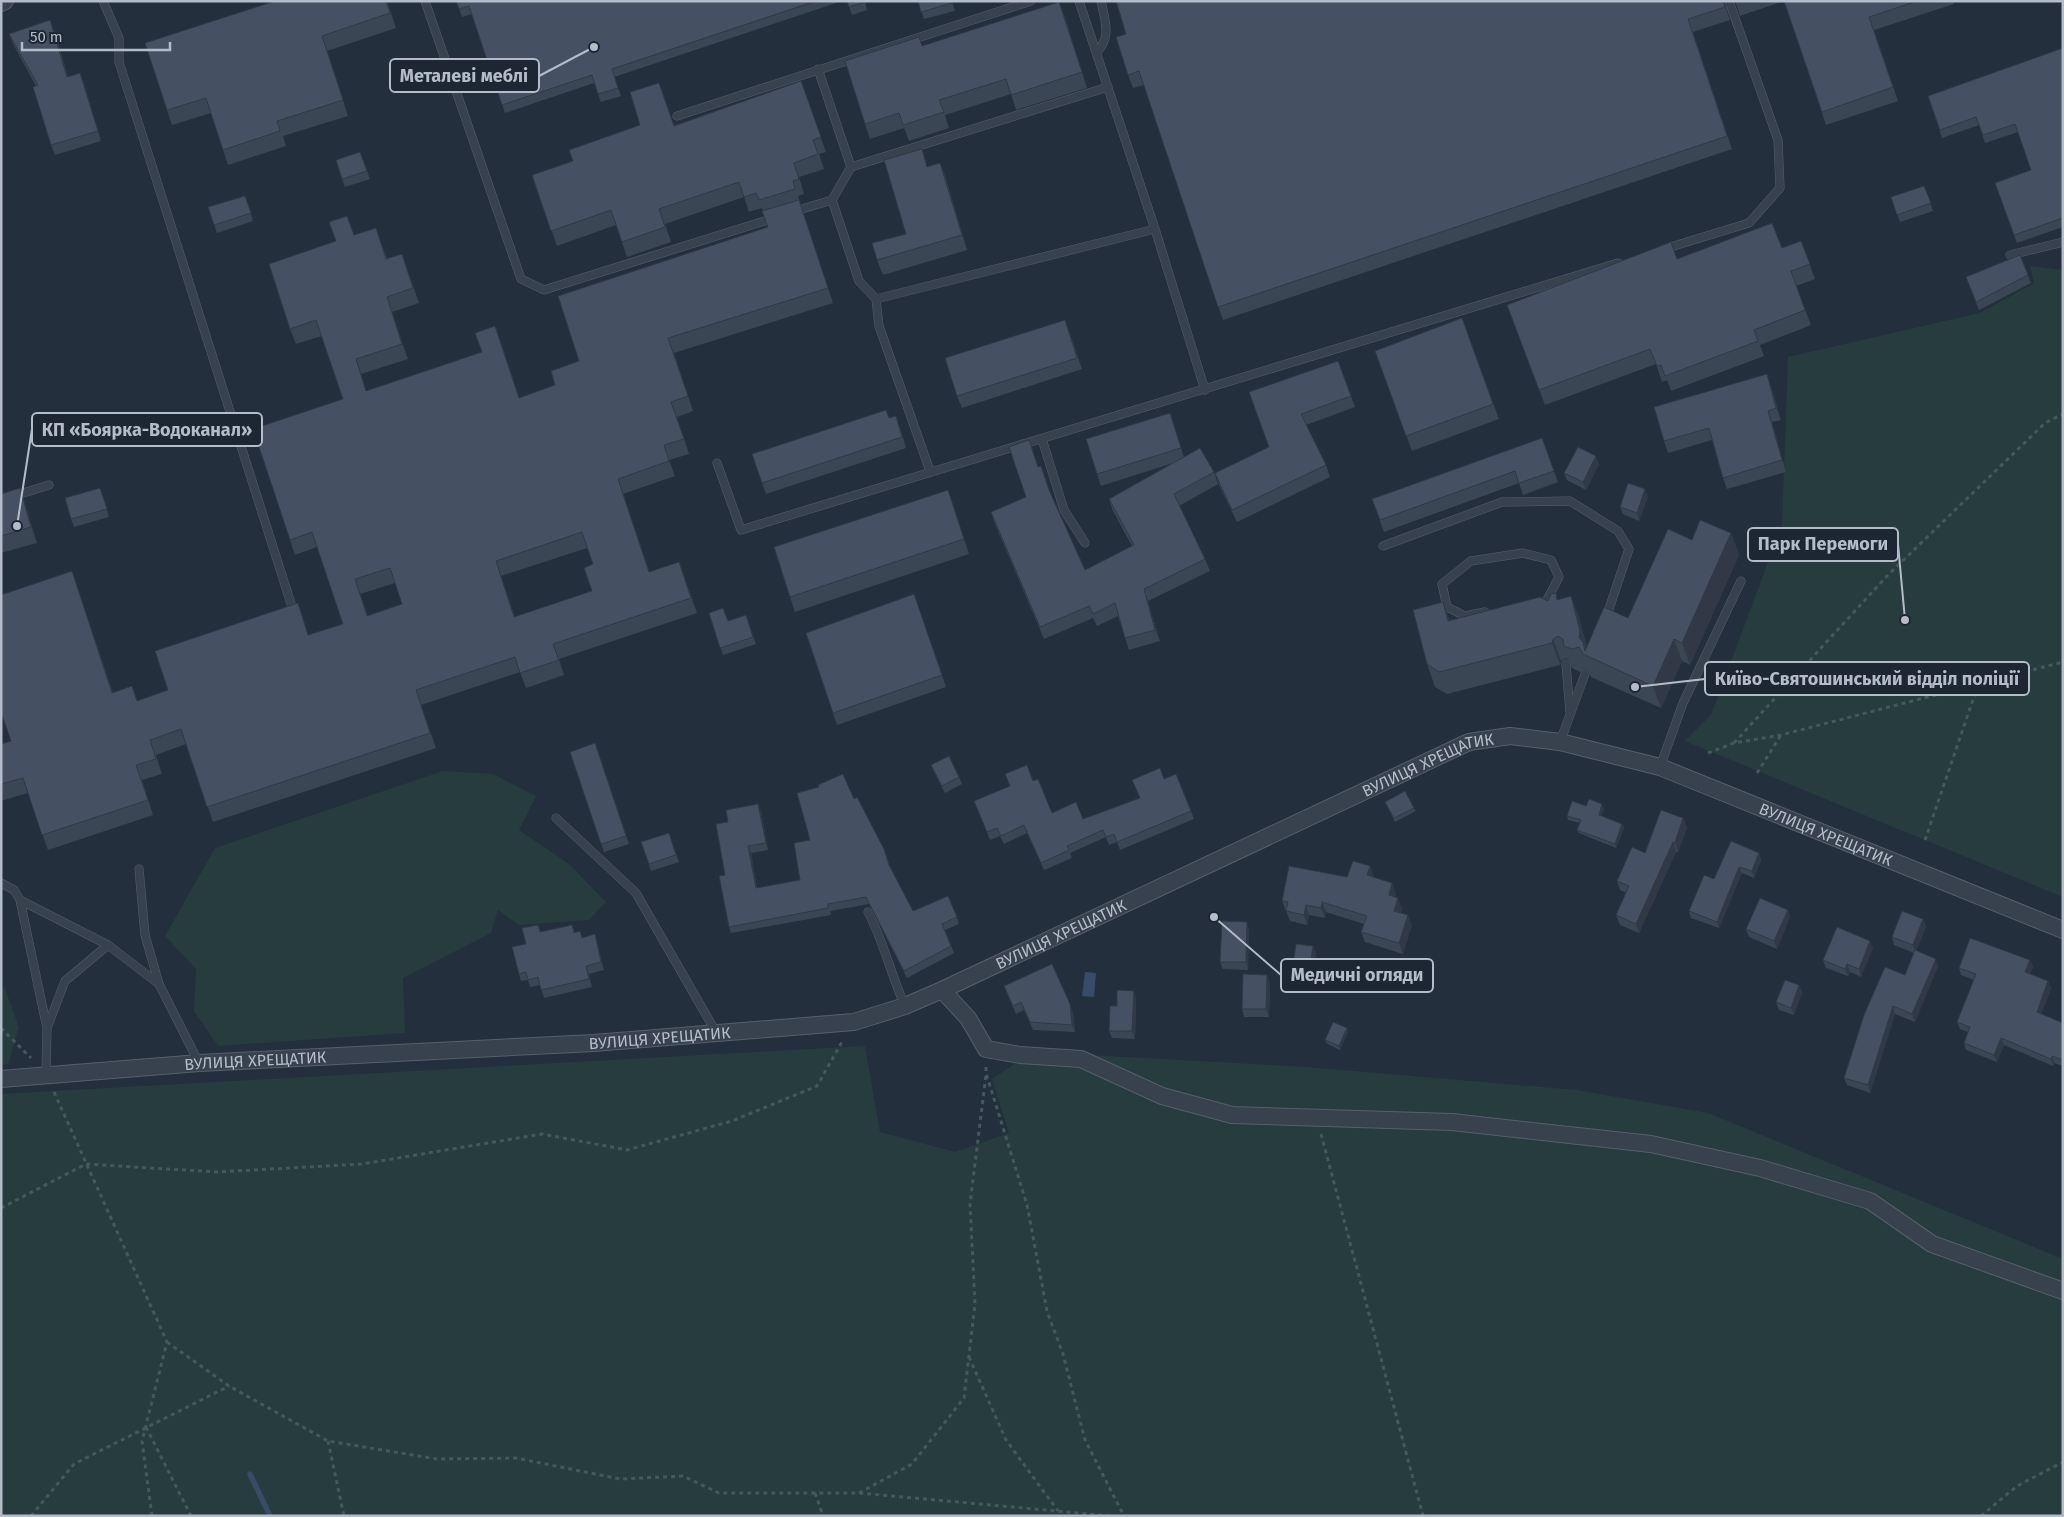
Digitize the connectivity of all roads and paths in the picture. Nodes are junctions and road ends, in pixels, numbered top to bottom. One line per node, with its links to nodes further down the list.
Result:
1 (103, 1): 32 (lane)
2 (426, 1): 12 (lane)
3 (1031, 1): 8 (lane)
4 (1079, 1): 7 (lane)
5 (1101, 1): 7 (lane)
6 (1729, 1): 15 (lane)
7 (1096, 54): 9 (lane)
8 (818, 69): 10 (lane); 11 (lane)
9 (1108, 87): 11 (lane); 13 (lane)
10 (677, 116)
11 (851, 167): 12 (lane)
12 (832, 200): 18 (lane)
13 (1155, 229): 18 (lane); 19 (lane)
14 (2063, 242): 16 (lane)
15 (1653, 252)
16 (2010, 255)
17 (1625, 261): 19 (lane)
18 (876, 299): 23 (lane)
19 (1205, 390): 21 (lane)
20 (2063, 414): 42 (path)
21 (1042, 439): 23 (lane); 26 (lane)
22 (717, 463): 23 (lane)
23 (930, 471)
24 (49, 485): 25 (lane)
25 (1, 500)
26 (1085, 543)
27 (1384, 546): 34 (lane)
28 (1742, 581): 44 (lane)
29 (1547, 600): 30 (lane); 31 (lane); 33 (lane)
30 (1538, 602)
31 (1550, 609)
32 (293, 610)
33 (1492, 610)
34 (1604, 622)
35 (2063, 662): 38 (path)
36 (1566, 664): 39 (lane)
37 (1585, 674): 39 (lane)
38 (1978, 685): 40 (path); 47 (path)
39 (1570, 714): 41 (lane)
40 (1781, 735): 42 (path); 45 (path)
41 (1560, 742): 44 (street, ВУЛИЦЯ ХРЕЩАТИК); 55 (street, ВУЛИЦЯ ХРЕЩАТИК)
42 (1734, 743): 43 (path)
43 (1708, 753)
44 (1660, 767): 52 (street, ВУЛИЦЯ ХРЕЩАТИК)
45 (1757, 773)
46 (556, 818): 60 (lane)
47 (1925, 840)
48 (139, 869): 54 (lane)
49 (1, 883): 50 (lane)
50 (20, 900): 53 (lane); 59 (lane)
51 (868, 912): 56 (lane)
52 (2063, 930)
53 (108, 945): 54 (lane); 59 (lane)
54 (159, 984): 62 (lane)
55 (942, 990): 56 (street, ВУЛИЦЯ ХРЕЩАТИК); 61 (street)
56 (905, 1006): 57 (street, ВУЛИЦЯ ХРЕЩАТИК)
57 (854, 1022): 60 (street, ВУЛИЦЯ ХРЕЩАТИК); 67 (path)
58 (1, 1028): 64 (path)
59 (47, 1028): 64 (lane)
60 (717, 1034): 62 (street, ВУЛИЦЯ ХРЕЩАТИК)
61 (986, 1049): 63 (path); 66 (street)
62 (199, 1063): 64 (street, ВУЛИЦЯ ХРЕЩАТИК)
63 (986, 1073): 71 (path); 85 (path)
64 (46, 1074): 65 (street, ВУЛИЦЯ ХРЕЩАТИК); 67 (path)
65 (1, 1079)
66 (1317, 1116): 69 (street); 86 (path)
67 (86, 1164): 68 (path); 70 (path)
68 (1, 1208)
69 (2063, 1291)
70 (166, 1342): 72 (path); 73 (path)
71 (969, 1356): 77 (path); 78 (path)
72 (229, 1386): 73 (path); 74 (path)
73 (145, 1427): 79 (path); 80 (path); 81 (path)
74 (328, 1442): 76 (path); 82 (path)
75 (2063, 1462): 87 (path)
76 (815, 1493): 77 (path); 83 (path)
77 (859, 1494): 78 (path)
78 (1058, 1511): 84 (path)
79 (31, 1516)
80 (152, 1516)
81 (191, 1516)
82 (344, 1516)
83 (823, 1516)
84 (1111, 1516)
85 (1124, 1516)
86 (1423, 1516)
87 (1981, 1516)

